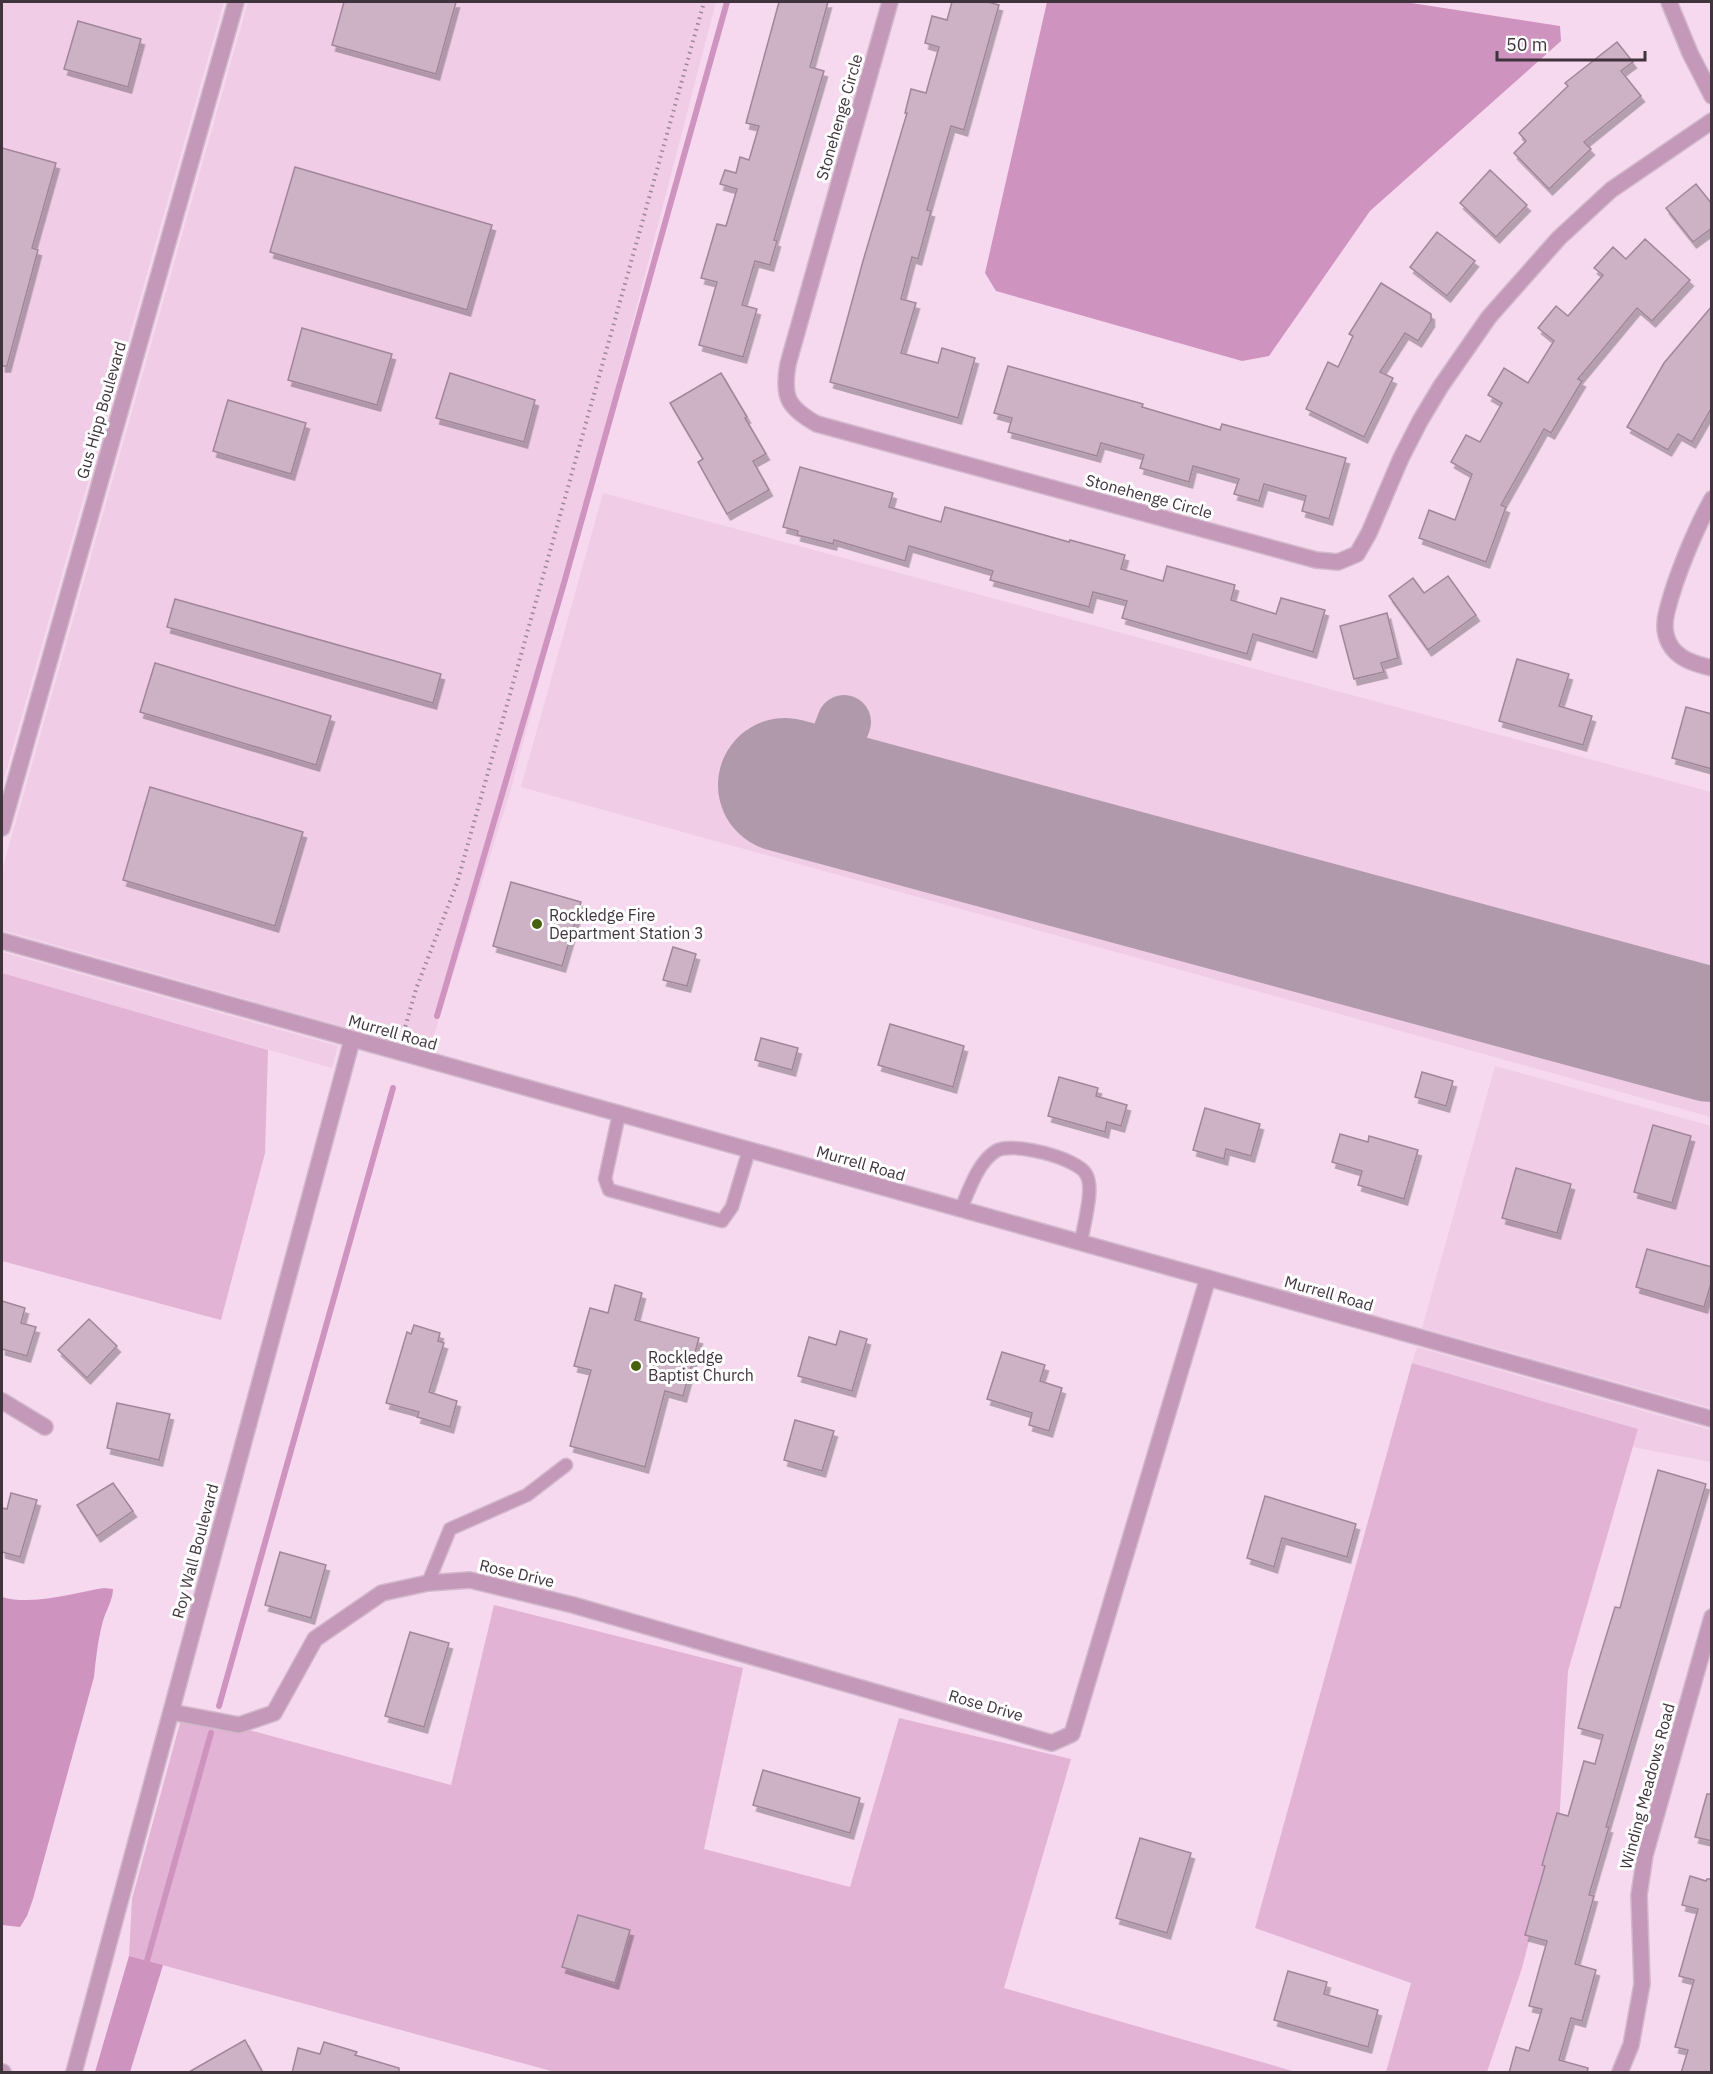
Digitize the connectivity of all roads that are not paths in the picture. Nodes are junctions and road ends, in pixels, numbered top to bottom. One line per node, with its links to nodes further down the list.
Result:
1 (236, 2): 8 (street, Gus Hipp Boulevard)
2 (890, 2): 5 (street, Stonehenge Circle)
3 (1669, 2): 4 (street)
4 (1712, 96)
5 (1712, 122)
6 (1712, 499): 7 (street)
7 (1712, 668)
8 (2, 828)
9 (2, 941): 10 (street, Murrell Road)
10 (352, 1040): 11 (street, Murrell Road); 22 (street, Roy Wall Boulevard)
11 (619, 1114): 12 (street, Murrell Road); 12 (lane)
12 (749, 1150): 13 (street, Murrell Road)
13 (961, 1209): 14 (street, Murrell Road); 14 (lane)
14 (1081, 1243): 15 (street, Murrell Road)
15 (1208, 1278): 17 (street, Murrell Road); 20 (street, Rose Drive)
16 (2, 1401): 18 (street)
17 (1712, 1419)
18 (45, 1427)
19 (566, 1465): 20 (lane)
20 (428, 1583): 22 (street, Rose Drive)
21 (1712, 1617): 24 (street, Winding Meadows Road)
22 (171, 1712): 23 (street, Roy Wall Boulevard)
23 (74, 2073)
24 (1620, 2073)

